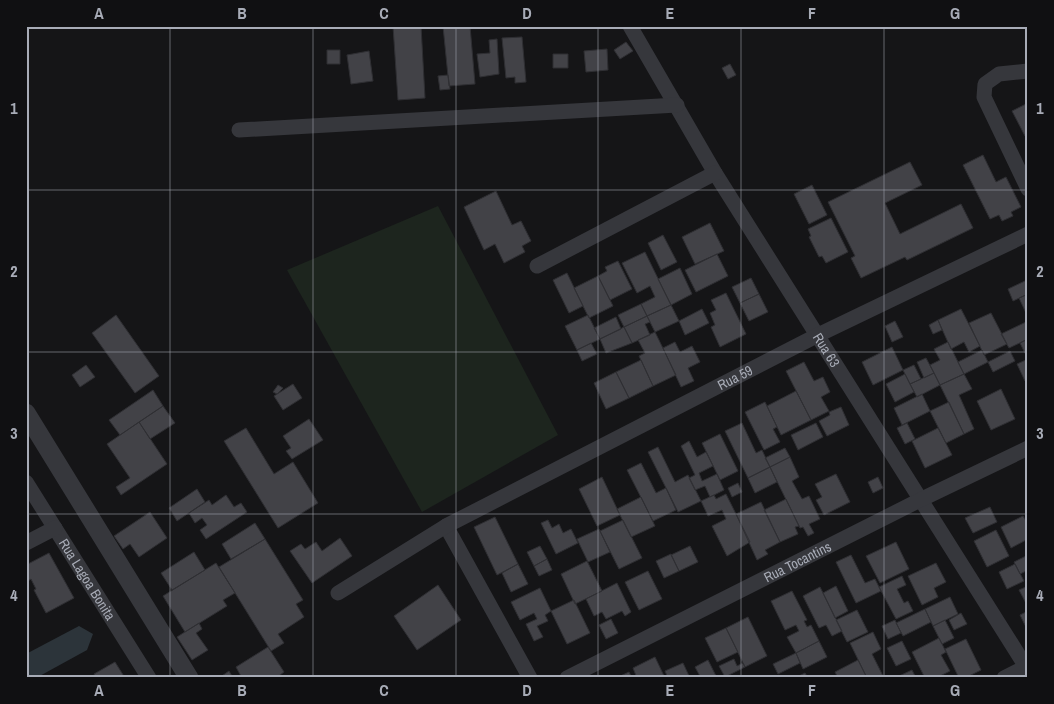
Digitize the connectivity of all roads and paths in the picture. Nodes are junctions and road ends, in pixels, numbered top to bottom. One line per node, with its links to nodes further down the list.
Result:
1 (630, 26): 3 (street, Rua 63)
2 (1028, 71): 6 (street)
3 (676, 105): 4 (street); 5 (street, Rua 63)
4 (239, 130)
5 (715, 173): 8 (street); 9 (street, Rua 63)
6 (1028, 189)
7 (1028, 234): 9 (street, Rua 59)
8 (537, 266)
9 (818, 335): 13 (street, Rua 63); 14 (street, Rua 59)
10 (26, 413): 20 (street)
11 (1028, 448): 13 (street, Rua Tocantins)
12 (26, 482): 15 (street, Rua Lagoa Bonita)
13 (922, 499): 18 (street, Rua 63); 22 (street, Rua Tocantins)
14 (446, 526): 17 (street, Rua 59); 21 (street)
15 (55, 528): 16 (street); 19 (street, Rua Lagoa Bonita)
16 (26, 543)
17 (338, 593)
18 (1027, 668): 23 (street)
19 (149, 678)
20 (190, 678)
21 (530, 678)
22 (567, 678)
23 (1004, 678)

